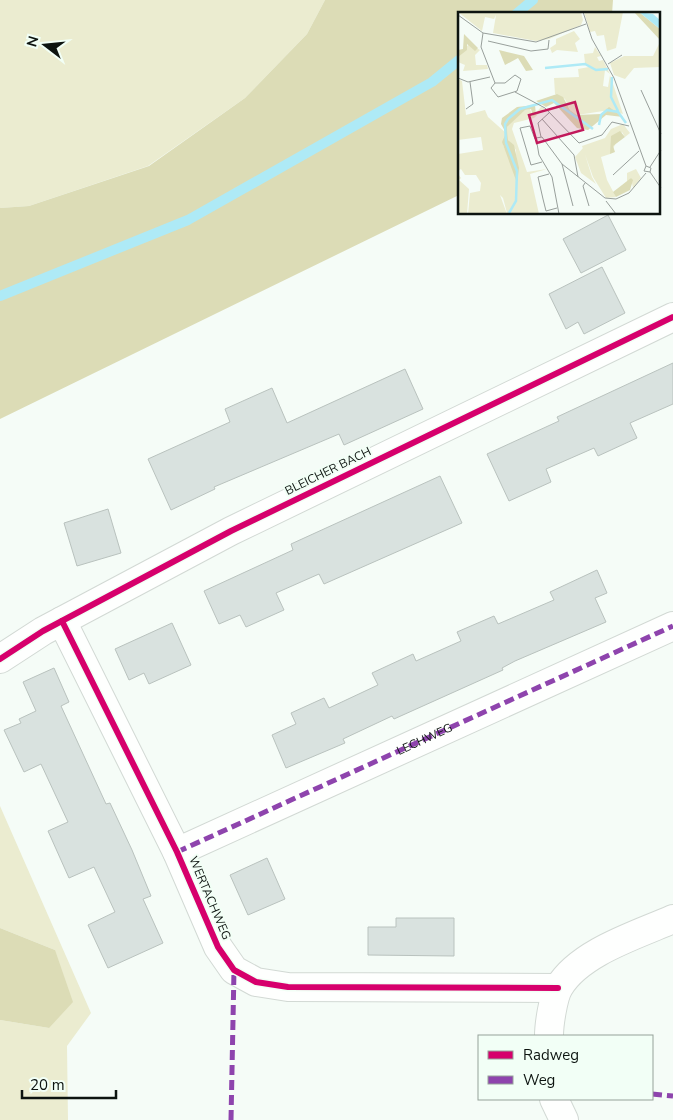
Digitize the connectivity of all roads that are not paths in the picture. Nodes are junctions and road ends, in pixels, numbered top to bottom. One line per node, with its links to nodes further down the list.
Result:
1 (673, 317): 2 (street, BLEICHER BACH)
2 (62, 621): 4 (street, BLEICHER BACH); 5 (street, WERTACHWEG)
3 (673, 626): 5 (street, LECHWEG)
4 (0, 659)
5 (177, 852): 7 (street, WERTACHWEG)
6 (673, 920): 7 (street)
7 (558, 988): 8 (street)
8 (549, 1035)

